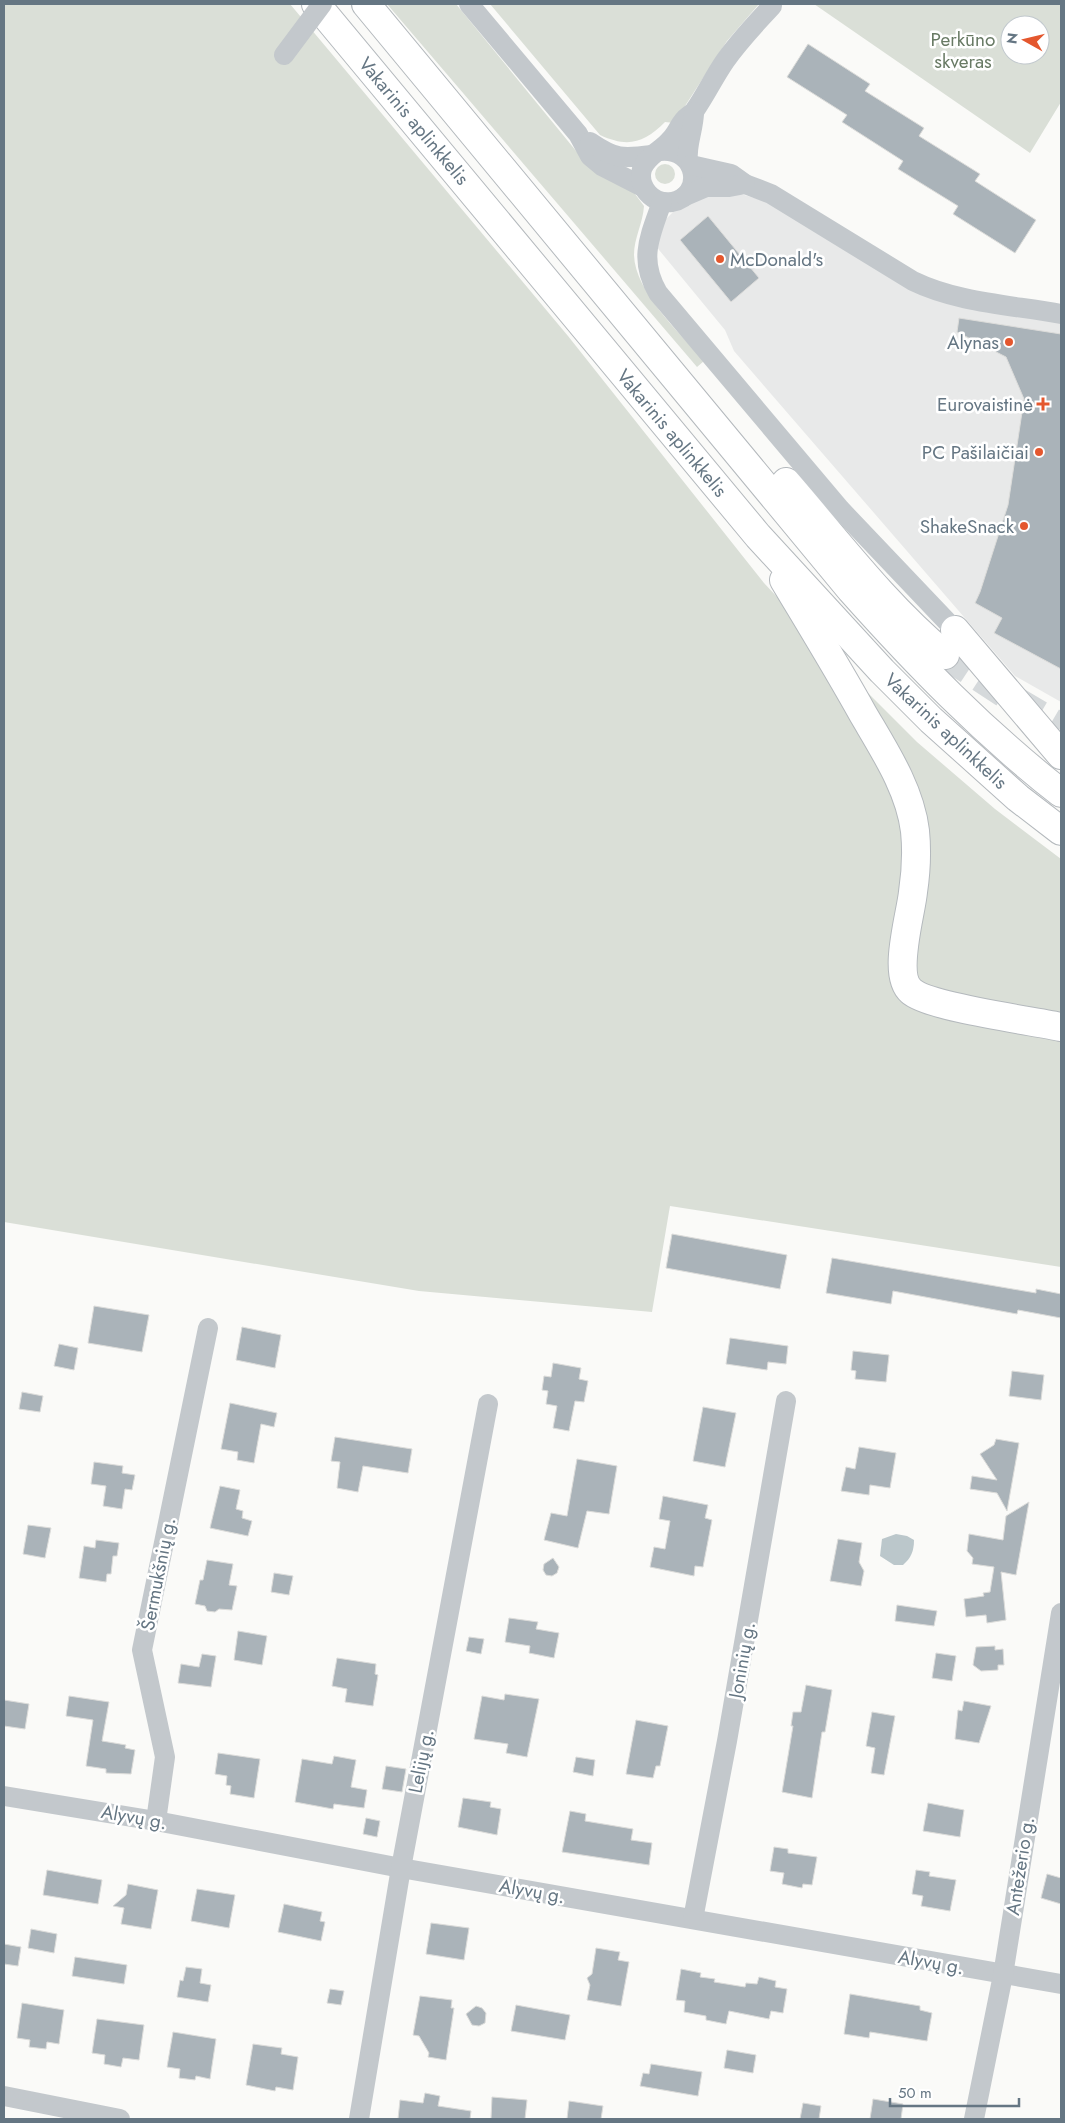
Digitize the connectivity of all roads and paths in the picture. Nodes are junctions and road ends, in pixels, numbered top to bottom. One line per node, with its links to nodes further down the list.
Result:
1 (316, 4): 17 (highway, Vakarinis aplinkkelis)
2 (322, 4): 6 (street, bridge)
3 (366, 4): 15 (highway, Vakarinis aplinkkelis)
4 (469, 4): 8 (street)
5 (772, 6): 7 (street)
6 (284, 55)
7 (694, 112): 9 (street); 10 (street)
8 (578, 134): 9 (street); 12 (street)
9 (656, 153): 10 (street); 12 (street)
10 (690, 163): 11 (street); 13 (street)
11 (745, 184): 13 (street); 16 (street)
12 (644, 188): 14 (street)
13 (685, 196): 14 (street)
14 (662, 202): 18 (street)
15 (552, 230): 19 (highway); 21 (highway, Vakarinis aplinkkelis)
16 (1061, 314)
17 (758, 536): 22 (highway, Vakarinis aplinkkelis); 23 (highway)
18 (955, 630): 20 (highway)
19 (945, 656)
20 (1061, 755)
21 (1061, 793)
22 (1061, 831)
23 (1061, 1027)
24 (208, 1328): 29 (street, Šermukšnių g.)
25 (786, 1401): 31 (street, Joninių g.)
26 (488, 1404): 30 (street, Lelijų g.)
27 (1061, 1613): 32 (street, Antežerio g.)
28 (4, 1796): 29 (street, Alyvų g.)
29 (156, 1821): 30 (street, Alyvų g.)
30 (401, 1868): 31 (street, Alyvų g.); 36 (street, Lelijų g.)
31 (693, 1919): 32 (street, Alyvų g.)
32 (1003, 1974): 33 (street, Alyvų g.); 37 (street, Antežerio g.)
33 (1061, 1984)
34 (4, 2096): 35 (street)
35 (120, 2119)
36 (359, 2119)
37 (974, 2119)

